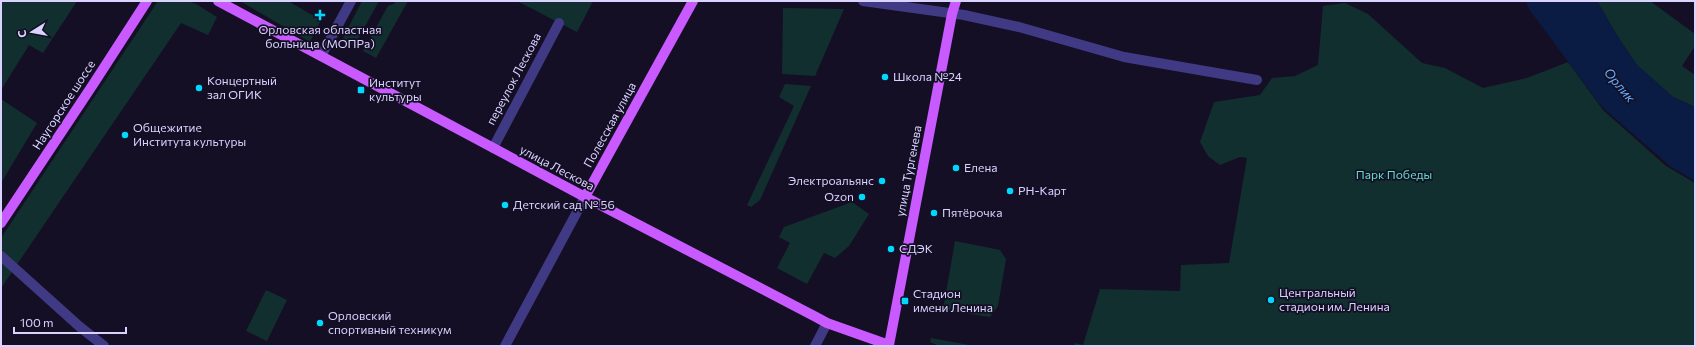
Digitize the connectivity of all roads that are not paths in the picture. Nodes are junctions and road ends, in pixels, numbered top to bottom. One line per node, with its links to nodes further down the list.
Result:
1 (147, 1): 13 (main road, Наугорское шоссе)
2 (218, 1): 9 (main road, улица Лескова)
3 (351, 1): 9 (street)
4 (693, 1): 12 (main road, Полесская улица)
5 (863, 1): 7 (street)
6 (956, 1): 7 (main road, улица Тургенева)
7 (952, 14): 10 (street); 16 (main road, улица Тургенева)
8 (559, 23): 11 (street, переулок Лескова)
9 (321, 56): 11 (main road, улица Лескова)
10 (1257, 80)
11 (493, 148): 12 (main road, улица Лескова)
12 (585, 198): 15 (main road, улица Лескова); 18 (street, Полесская улица)
13 (1, 223)
14 (1, 256): 17 (street)
15 (827, 323): 16 (main road, улица Лескова); 19 (street)
16 (889, 345)
17 (104, 346)
18 (505, 346)
19 (815, 346)

